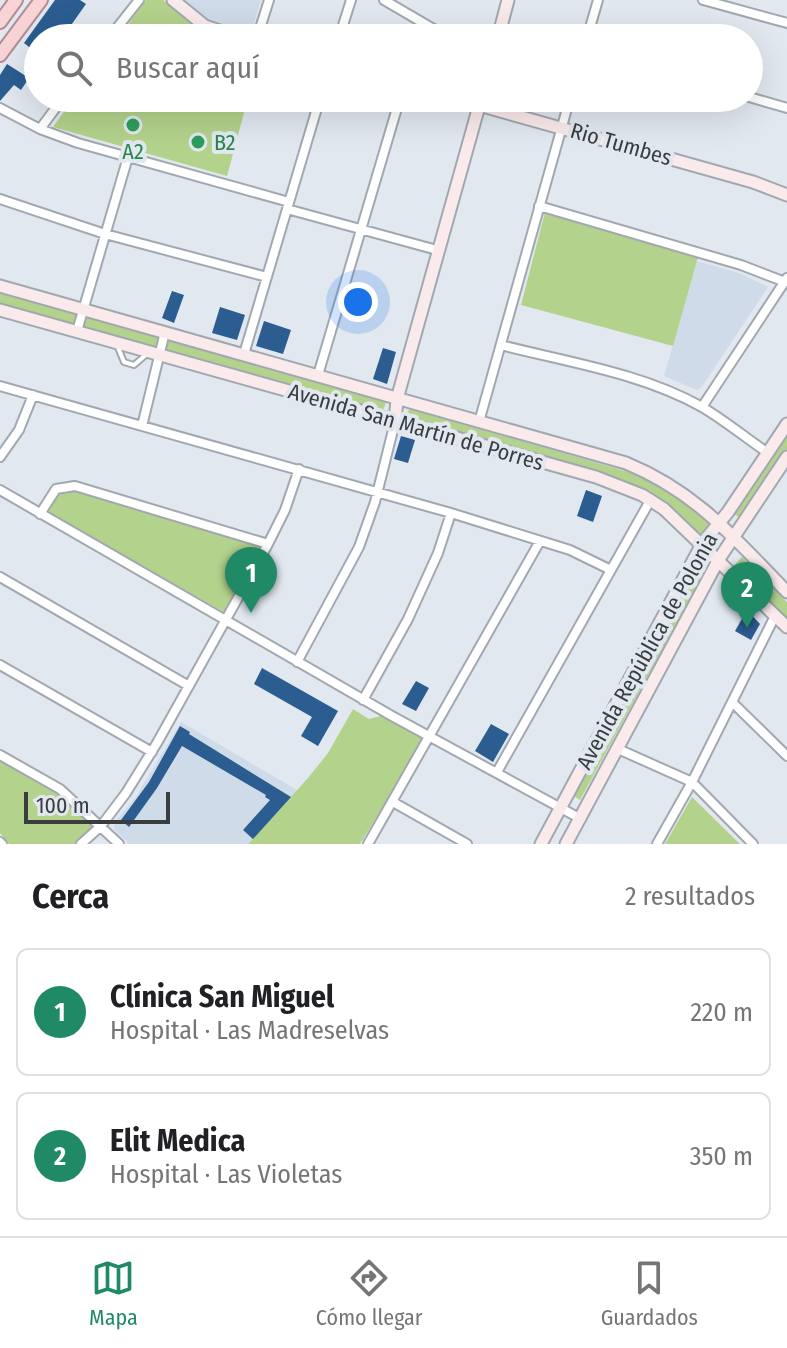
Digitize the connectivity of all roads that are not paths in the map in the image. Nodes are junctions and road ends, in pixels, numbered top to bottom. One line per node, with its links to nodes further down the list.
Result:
1 (41, 0): 20 (main road)
2 (139, 0): 13 (street)
3 (173, 0): 14 (main road)
4 (269, 0): 15 (street)
5 (351, 0): 16 (street)
6 (384, 0): 17 (street)
7 (508, 0): 18 (main road)
8 (598, 0): 19 (street)
9 (703, 0): 12 (street)
10 (13, 1): 11 (main road)
11 (0, 22)
12 (787, 23)
13 (120, 24)
14 (203, 24)
15 (261, 24)
16 (343, 24)
17 (425, 24)
18 (502, 24)
19 (591, 24)
20 (0, 54)
21 (763, 101): 23 (street)
22 (0, 108): 31 (street)
23 (787, 108)
24 (53, 112): 31 (street)
25 (316, 112): 35 (street)
26 (396, 112): 37 (street)
27 (477, 112): 39 (main road)
28 (513, 112): 30 (main road, Rio Tumbes)
29 (566, 112): 30 (street)
30 (562, 127): 33 (main road, Rio Tumbes); 36 (street)
31 (40, 129): 32 (street)
32 (128, 157): 35 (street); 38 (street)
33 (787, 195)
34 (0, 199): 38 (street)
35 (288, 206): 37 (street); 40 (street)
36 (539, 206): 41 (street); 47 (street)
37 (362, 229): 39 (street); 50 (street)
38 (105, 234): 40 (street); 44 (street)
39 (437, 250): 53 (main road)
40 (267, 277): 49 (street)
41 (786, 280): 54 (street)
42 (0, 286): 44 (main road, Avenida San Martín de Porres)
43 (0, 310): 45 (main road, Avenida San Martín de Porres)
44 (83, 310): 45 (street); 46 (main road, Avenida San Martín de Porres)
45 (77, 331): 48 (main road, Avenida San Martín de Porres)
46 (165, 332): 48 (street); 49 (main road, Avenida San Martín de Porres)
47 (501, 345): 54 (street); 56 (street)
48 (154, 353): 55 (main road, Avenida San Martín de Porres); 58 (street)
49 (244, 354): 50 (main road, Avenida San Martín de Porres)
50 (318, 375): 53 (main road, Avenida San Martín de Porres)
51 (0, 386): 52 (street)
52 (33, 395): 58 (street); 60 (street)
53 (397, 399): 55 (main road); 56 (main road, Avenida San Martín de Porres)
54 (702, 407): 59 (street)
55 (395, 422): 64 (street); 65 (main road, Avenida San Martín de Porres)
56 (479, 422): 68 (main road, Avenida San Martín de Porres)
57 (787, 424): 59 (main road, Avenida República de Polonia)
58 (142, 426): 62 (street)
59 (768, 453): 68 (main road, Avenida República de Polonia)
60 (0, 457)
61 (787, 457): 69 (main road, Avenida República de Polonia)
62 (299, 469): 64 (street); 71 (street)
63 (0, 490): 67 (street)
64 (377, 492): 66 (street); 80 (street)
65 (651, 499): 72 (main road, Avenida San Martín de Porres); 74 (street)
66 (451, 513): 70 (street); 83 (street)
67 (40, 514): 71 (street); 78 (street)
68 (720, 521): 69 (main road, Avenida San Martín de Porres); 72 (main road, Avenida República de Polonia)
69 (733, 537): 73 (main road, Avenida República de Polonia); 76 (main road, Avenida San Martín de Porres)
70 (540, 541): 74 (street); 85 (street)
71 (268, 544): 78 (street)
72 (702, 544): 73 (main road, Avenida San Martín de Porres); 93 (main road, Avenida República de Polonia)
73 (719, 559): 77 (main road, Avenida San Martín de Porres); 86 (main road, Avenida República de Polonia)
74 (611, 570): 90 (street)
75 (0, 577): 82 (street)
76 (787, 592)
77 (775, 616): 79 (main road, Avenida San Martín de Porres); 84 (street)
78 (226, 619): 80 (street); 82 (street)
79 (787, 627)
80 (297, 662): 83 (street)
81 (0, 665): 87 (street)
82 (189, 686): 87 (street)
83 (363, 700): 85 (street)
84 (733, 703): 89 (street); 91 (street)
85 (432, 736): 90 (street); 92 (street)
86 (618, 749): 91 (street); 94 (main road, Avenida República de Polonia)
87 (152, 752): 95 (street)
88 (0, 755): 95 (street)
89 (787, 756)
90 (497, 772): 93 (street)
91 (692, 782): 102 (street); 103 (street)
92 (393, 802): 98 (street); 99 (street)
93 (561, 809): 94 (street); 100 (main road, Avenida República de Polonia)
94 (581, 819): 101 (main road, Avenida República de Polonia)
95 (101, 826): 96 (street); 97 (street)
96 (81, 844)
97 (119, 844)
98 (368, 844)
99 (467, 844)
100 (541, 844)
101 (566, 844)
102 (657, 844)
103 (753, 844)

